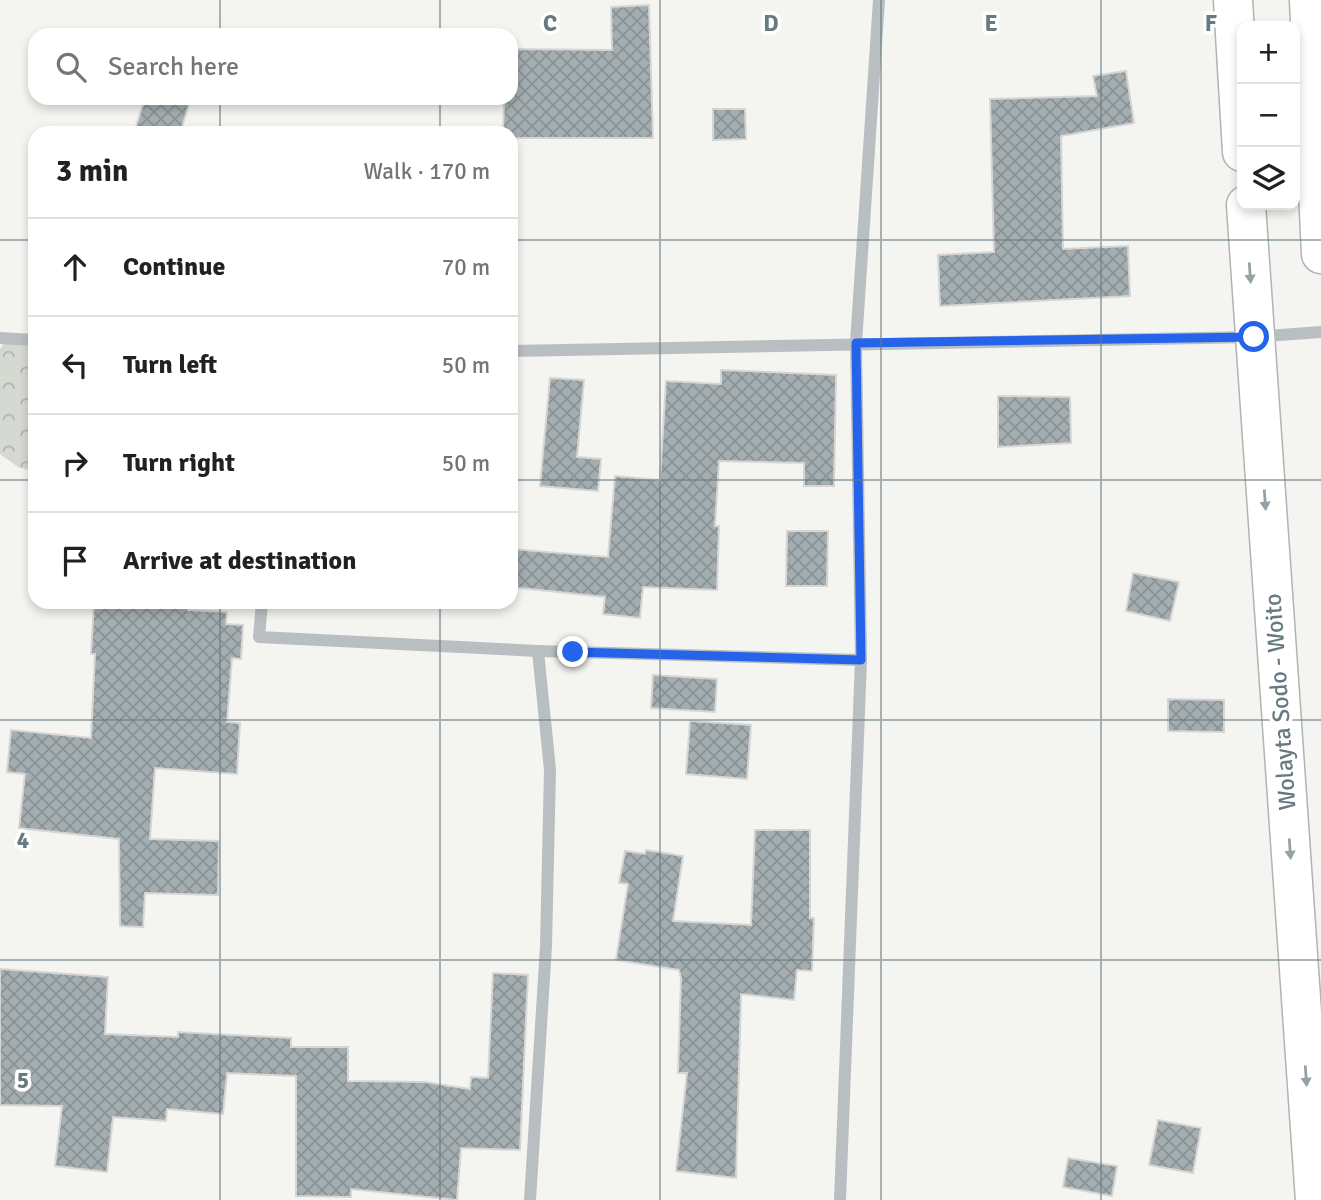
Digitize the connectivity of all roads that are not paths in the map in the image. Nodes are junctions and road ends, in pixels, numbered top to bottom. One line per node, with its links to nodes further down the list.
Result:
1 (879, 0): 11 (street)
2 (1233, 0): 4 (highway)
3 (1310, 0): 6 (highway)
4 (1242, 147)
5 (1246, 210): 8 (highway, Wolayta Sodo - Woito, one-way to 8)
6 (1321, 254)
7 (1321, 332): 8 (street)
8 (1254, 337): 11 (street); 18 (highway, Wolayta Sodo - Woito, one-way to 18)
9 (0, 338): 10 (street)
10 (28, 340)
11 (856, 343): 12 (street); 15 (street)
12 (518, 351)
13 (261, 609): 14 (street)
14 (538, 651): 15 (street); 16 (street)
15 (861, 660): 17 (street)
16 (530, 1200)
17 (839, 1200)
18 (1315, 1200)

